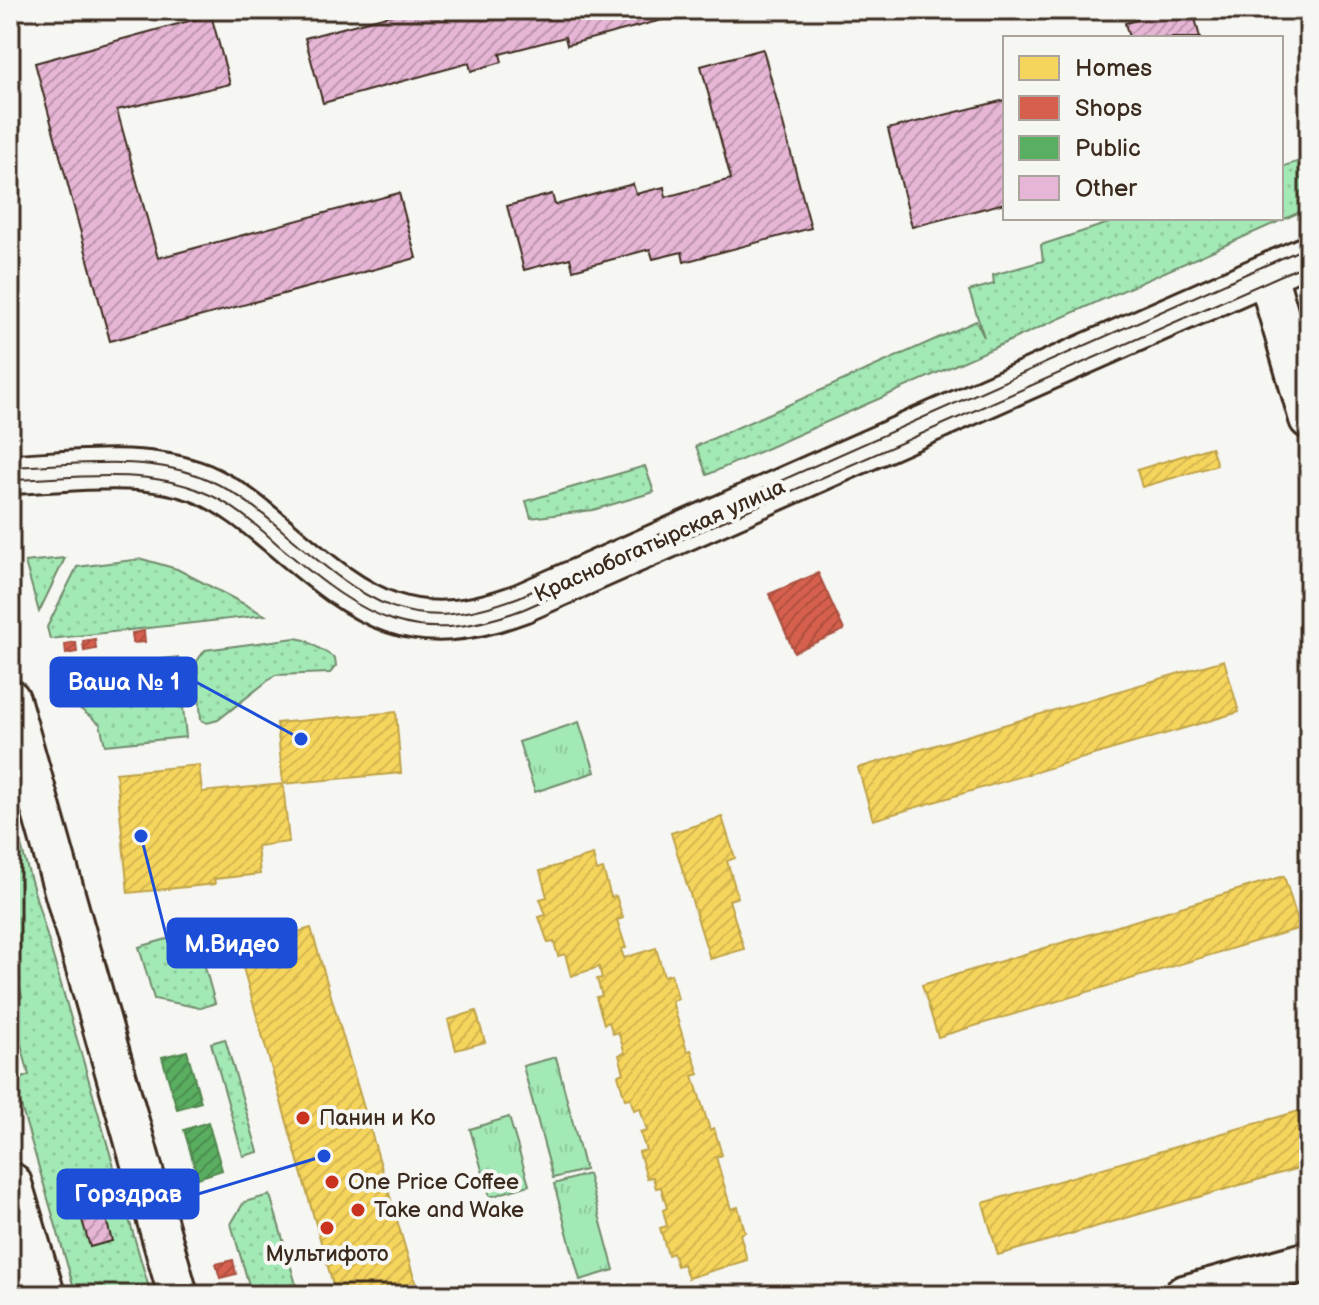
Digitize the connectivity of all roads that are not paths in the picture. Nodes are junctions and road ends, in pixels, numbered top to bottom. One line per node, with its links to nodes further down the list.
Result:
1 (1309, 255): 2 (main road, Краснобогатырская улица)
2 (1267, 274): 3 (main road); 4 (main road, Краснобогатырская улица)
3 (1309, 419)
4 (10, 474)
5 (10, 699): 9 (main road)
6 (10, 1184): 8 (main road)
7 (1309, 1261): 10 (main road)
8 (43, 1295)
9 (178, 1295)
10 (1184, 1295)

